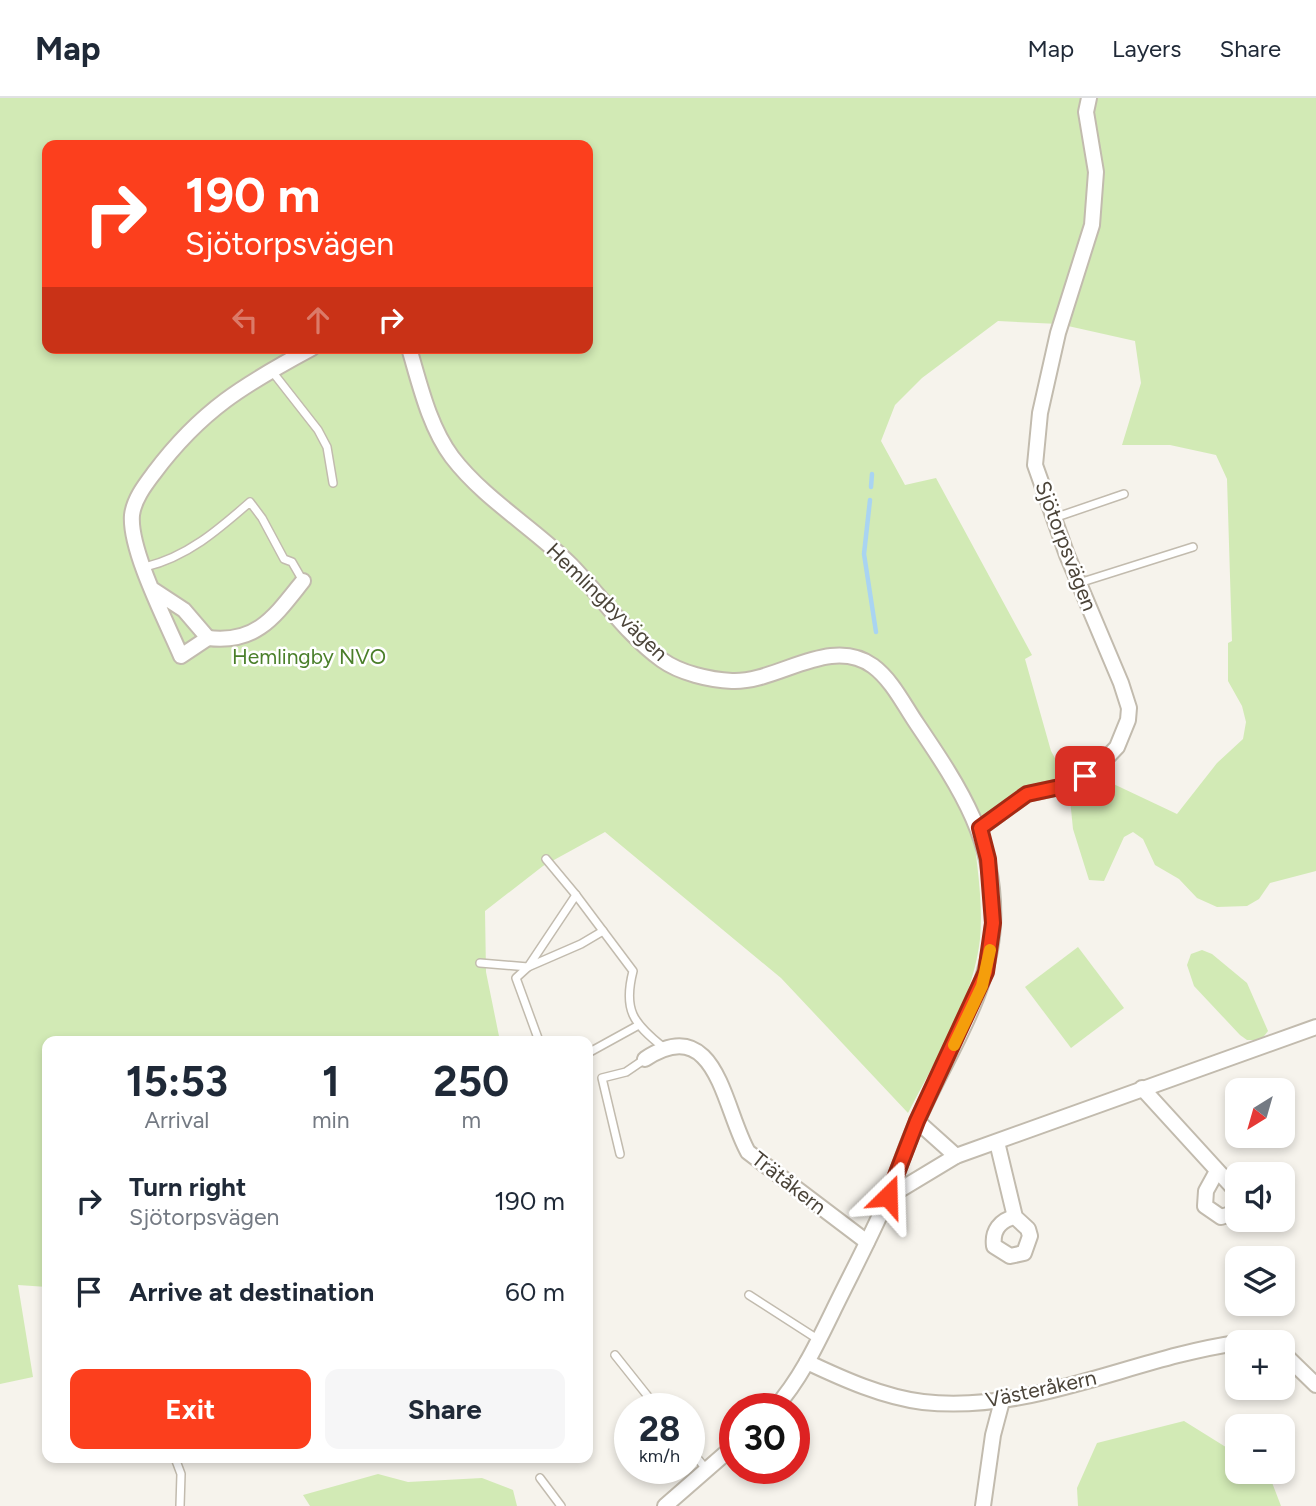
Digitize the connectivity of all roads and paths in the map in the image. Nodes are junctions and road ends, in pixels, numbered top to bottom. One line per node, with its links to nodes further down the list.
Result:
1 (1089, 98): 7 (street, Sjötorpsvägen)
2 (301, 354): 4 (street)
3 (411, 354): 14 (street, Hemlingbyvägen)
4 (271, 370): 5 (lane); 9 (street)
5 (332, 484)
6 (1124, 494): 7 (lane)
7 (1054, 519): 11 (street, Sjötorpsvägen)
8 (1193, 547): 11 (lane)
9 (145, 567): 10 (lane); 12 (street)
10 (303, 581): 13 (street)
11 (1079, 583): 14 (street, Sjötorpsvägen)
12 (152, 589): 13 (street); 13 (street)
13 (208, 638)
14 (980, 828): 27 (street, Hemlingbyvägen)
15 (546, 859): 16 (lane)
16 (576, 895): 17 (lane); 19 (lane)
17 (603, 931): 19 (lane); 20 (lane)
18 (480, 963): 19 (lane)
19 (528, 967): 22 (lane)
20 (637, 1026): 23 (lane); 24 (lane)
21 (1316, 1027): 26 (street)
22 (537, 1036)
23 (663, 1047): 25 (street); 36 (street, Trätåkern)
24 (593, 1050)
25 (645, 1059): 29 (lane)
26 (1142, 1088): 28 (street); 31 (street)
27 (917, 1121): 30 (street); 33 (street, Hemlingbyvägen)
28 (997, 1142): 30 (street); 35 (street)
29 (620, 1154)
30 (956, 1156): 33 (street)
31 (1217, 1171): 32 (street); 34 (street)
32 (1225, 1179)
33 (888, 1196): 36 (street, Hemlingbyvägen)
34 (1225, 1216)
35 (1015, 1217)
36 (867, 1242): 38 (street, Hemlingbyvägen)
37 (748, 1295): 38 (lane)
38 (819, 1340): 41 (street, Hemlingbyvägen)
39 (1225, 1346): 46 (street, Västeråkern)
40 (615, 1355): 44 (lane)
41 (807, 1363): 45 (street, Hemlingbyvägen); 46 (street, Västeråkern)
42 (1295, 1365): 43 (street)
43 (1316, 1385)
44 (645, 1393)
45 (785, 1393)
46 (1002, 1401): 55 (street)
47 (719, 1459): 50 (street)
48 (177, 1463): 52 (lane)
49 (705, 1467): 50 (lane)
50 (707, 1470): 54 (street)
51 (540, 1478): 53 (lane)
52 (180, 1506)
53 (561, 1506)
54 (665, 1506)
55 (983, 1506)

